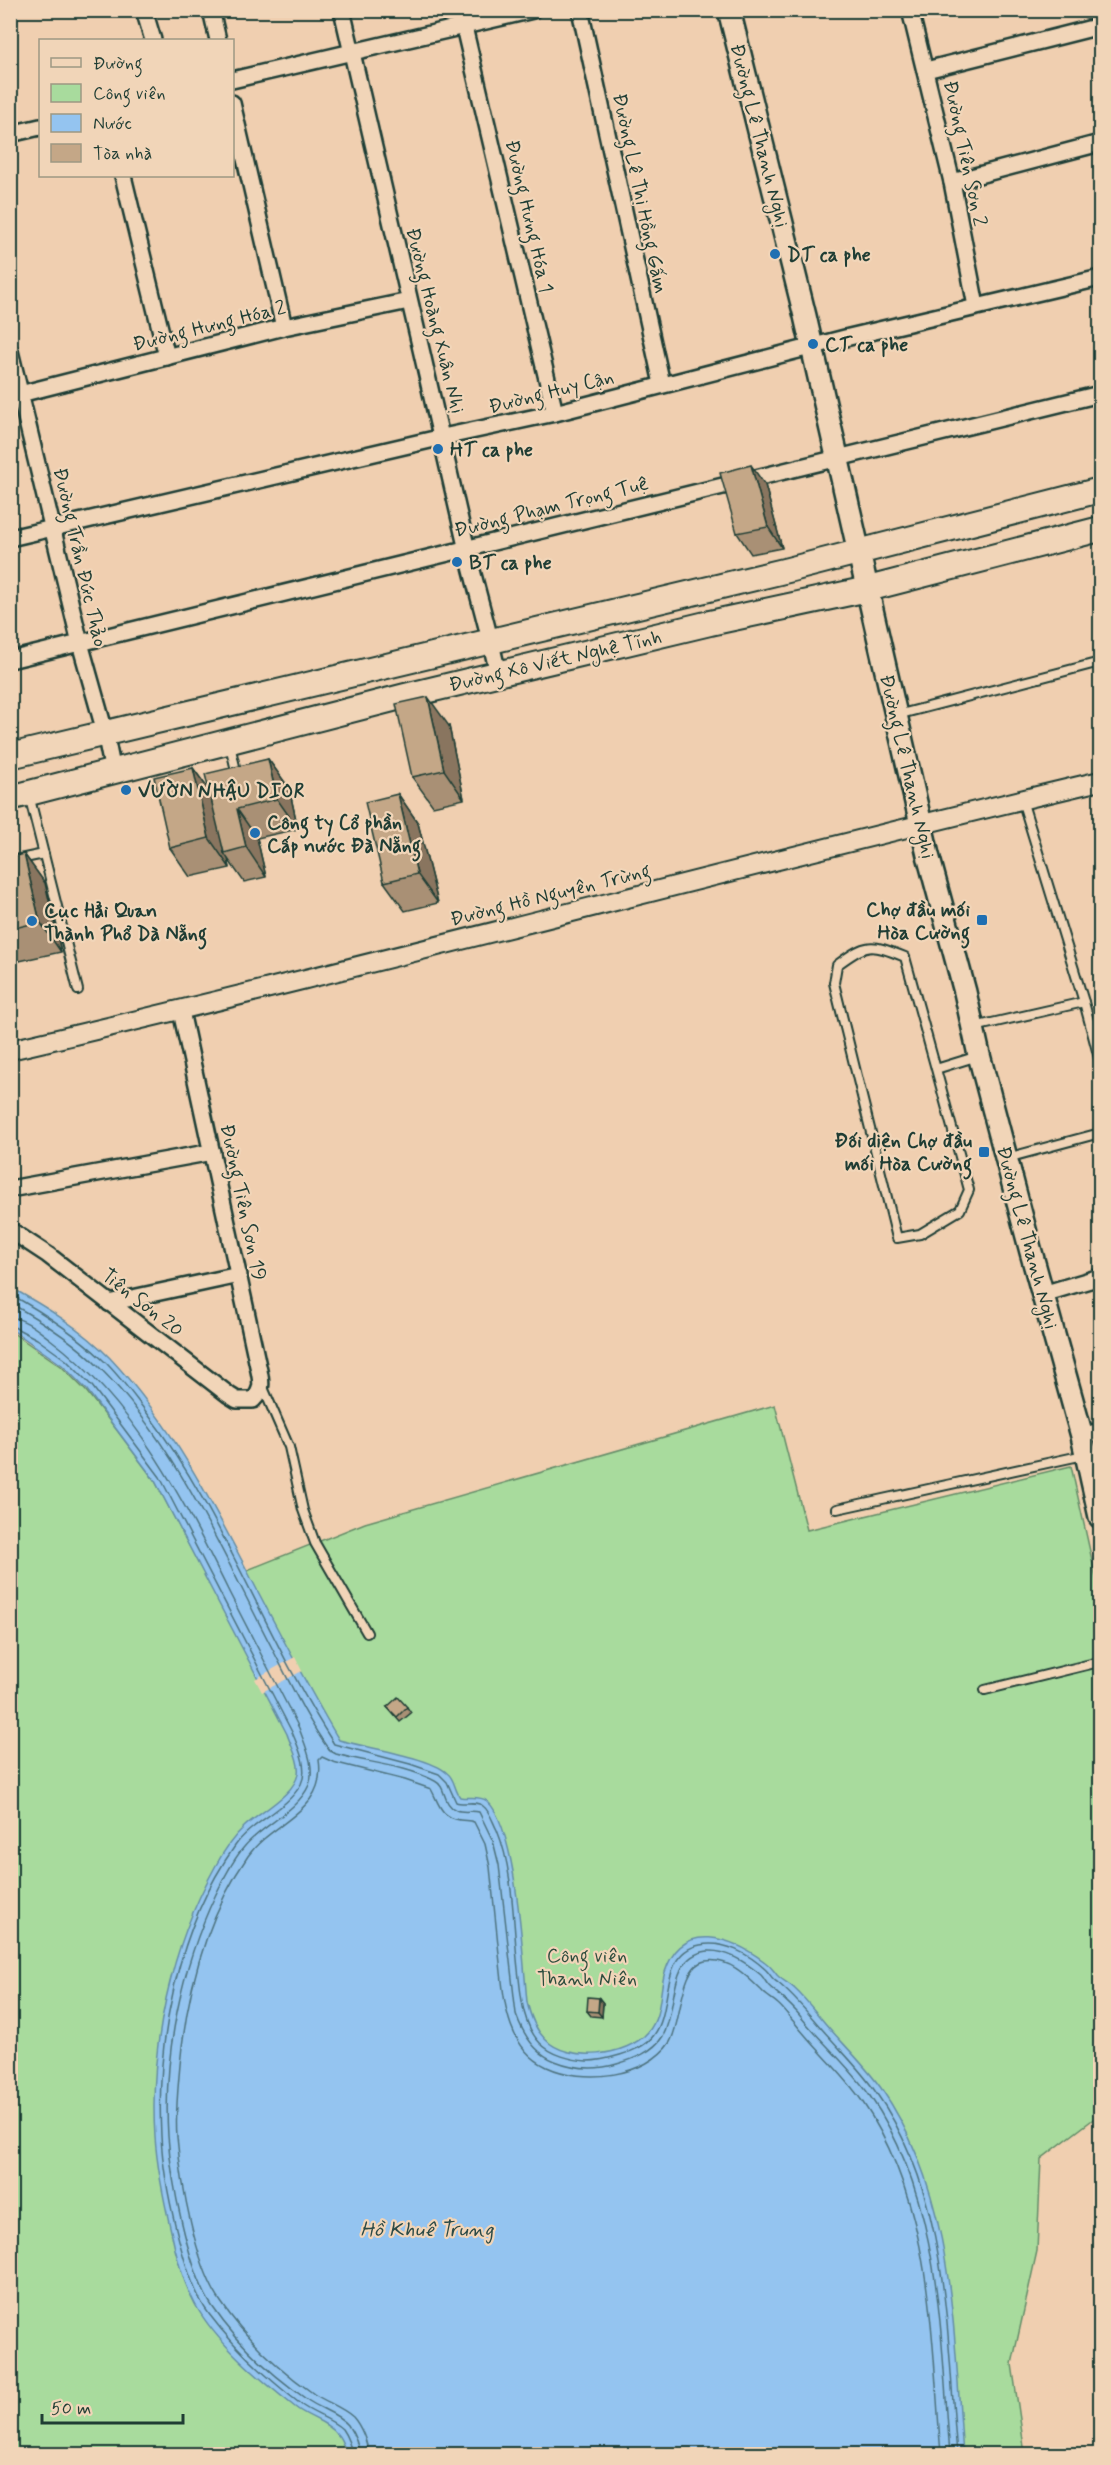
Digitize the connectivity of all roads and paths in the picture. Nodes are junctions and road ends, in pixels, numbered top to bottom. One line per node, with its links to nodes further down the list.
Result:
1 (144, 10): 10 (street)
2 (210, 10): 11 (street)
3 (342, 10): 12 (street, Đường Hoàng Xuân Nhị)
4 (533, 10): 9 (street)
5 (580, 10): 28 (street, Đường Lê Thị Hồng Gấm)
6 (729, 10): 25 (main road, Đường Lê Thanh Nghị)
7 (910, 10): 13 (street, Đường Tiên Sơn 2)
8 (1101, 26): 13 (street)
9 (464, 27): 12 (street); 31 (street, Đường Hưng Hóa 1)
10 (153, 39)
11 (218, 39)
12 (352, 52): 14 (street); 22 (street, Đường Hoàng Xuân Nhị)
13 (926, 70): 20 (street, Đường Tiên Sơn 2)
14 (234, 80)
15 (234, 112): 24 (street)
16 (39, 127): 17 (street)
17 (10, 134)
18 (1101, 142): 20 (street)
19 (123, 177): 27 (street)
20 (952, 182): 23 (street, Đường Tiên Sơn 2)
21 (1101, 278): 23 (street, Đường Huy Cận)
22 (409, 301): 24 (street, Đường Hưng Hóa 2); 32 (street, Đường Hoàng Xuân Nhị)
23 (976, 306): 25 (street, Đường Huy Cận)
24 (284, 327): 27 (street, Đường Hưng Hóa 2)
25 (811, 348): 28 (street, Đường Huy Cận); 33 (main road, Đường Lê Thanh Nghị)
26 (10, 351): 29 (street, Đường Trần Đức Thảo)
27 (167, 357): 29 (street, Đường Hưng Hóa 2)
28 (662, 384): 31 (street, Đường Huy Cận)
29 (21, 394): 35 (street, Đường Trần Đức Thảo)
30 (1101, 394): 33 (street, Đường Phạm Trọng Tuệ)
31 (555, 414): 32 (street, Đường Huy Cận)
32 (443, 437): 35 (street, Đường Huy Cận); 38 (street, Đường Hoàng Xuân Nhị)
33 (837, 459): 38 (street, Đường Phạm Trọng Tuệ); 39 (main road, Đường Lê Thanh Nghị)
34 (1101, 490): 39 (main road, Đường Xô Viết Nghệ Tĩnh)
35 (53, 527): 37 (street, Đường Huy Cận); 42 (street, Đường Trần Đức Thảo)
36 (1101, 529): 40 (main road, Đường Xô Viết Nghệ Tĩnh)
37 (10, 538)
38 (467, 548): 41 (street, Đường Hoàng Xuân Nhị); 42 (street, Đường Phạm Trọng Tuệ)
39 (860, 552): 40 (main road, Đường Lê Thanh Nghị); 41 (main road, Đường Xô Viết Nghệ Tĩnh)
40 (868, 589): 45 (main road, Đường Xô Viết Nghệ Tĩnh); 46 (main road, Đường Lê Thanh Nghị)
41 (491, 640): 45 (street, Đường Hoàng Xuân Nhị); 47 (main road, Đường Xô Viết Nghệ Tĩnh)
42 (80, 643): 43 (street, Đường Phạm Trọng Tuệ); 47 (street, Đường Trần Đức Thảo)
43 (10, 660)
44 (1101, 662): 46 (lane)
45 (498, 674): 48 (main road, Đường Xô Viết Nghệ Tĩnh)
46 (895, 715): 55 (main road, Đường Lê Thanh Nghị)
47 (105, 732): 49 (main road, Đường Xô Viết Nghệ Tĩnh); 50 (street, Đường Trần Đức Thảo)
48 (229, 742): 50 (main road, Đường Xô Viết Nghệ Tĩnh); 52 (lane)
49 (10, 756)
50 (113, 772): 53 (main road, Đường Xô Viết Nghệ Tĩnh)
51 (1101, 781): 54 (street, Đường Hồ Nguyên Trừng)
52 (240, 788)
53 (19, 796): 56 (lane)
54 (1022, 800): 55 (street, Đường Hồ Nguyên Trừng); 59 (lane)
55 (921, 824): 60 (street, Đường Hồ Nguyên Trừng); 61 (main road, Đường Lê Thanh Nghị)
56 (44, 854): 57 (lane); 58 (lane)
57 (10, 861)
58 (78, 990)
59 (1084, 1002): 61 (lane); 64 (lane)
60 (181, 1011): 62 (street, Đường Hồ Nguyên Trừng); 67 (street, Đường Tiên Sơn 19)
61 (974, 1027): 63 (main road, Đường Lê Thanh Nghị)
62 (10, 1050)
63 (979, 1055): 65 (lane); 68 (main road, Đường Lê Thanh Nghị)
64 (1101, 1062)
65 (936, 1069): 65 (lane)
66 (1101, 1133): 68 (lane)
67 (212, 1152): 69 (street); 71 (street, Đường Tiên Sơn 19)
68 (1006, 1159): 73 (main road, Đường Lê Thanh Nghị)
69 (10, 1190)
70 (10, 1230): 74 (street, Tiên Sơn 20)
71 (238, 1275): 74 (street); 75 (street, Đường Tiên Sơn 19)
72 (1101, 1277): 73 (street)
73 (1043, 1294): 76 (main road, Đường Lê Thanh Nghị)
74 (109, 1303): 75 (street, Tiên Sơn 20)
75 (261, 1384): 79 (lane)
76 (1089, 1441): 77 (lane); 78 (main road, Đường Lê Thanh Nghị)
77 (837, 1509)
78 (1101, 1517)
79 (367, 1633)
80 (1101, 1670): 81 (lane)
81 (985, 1690)

